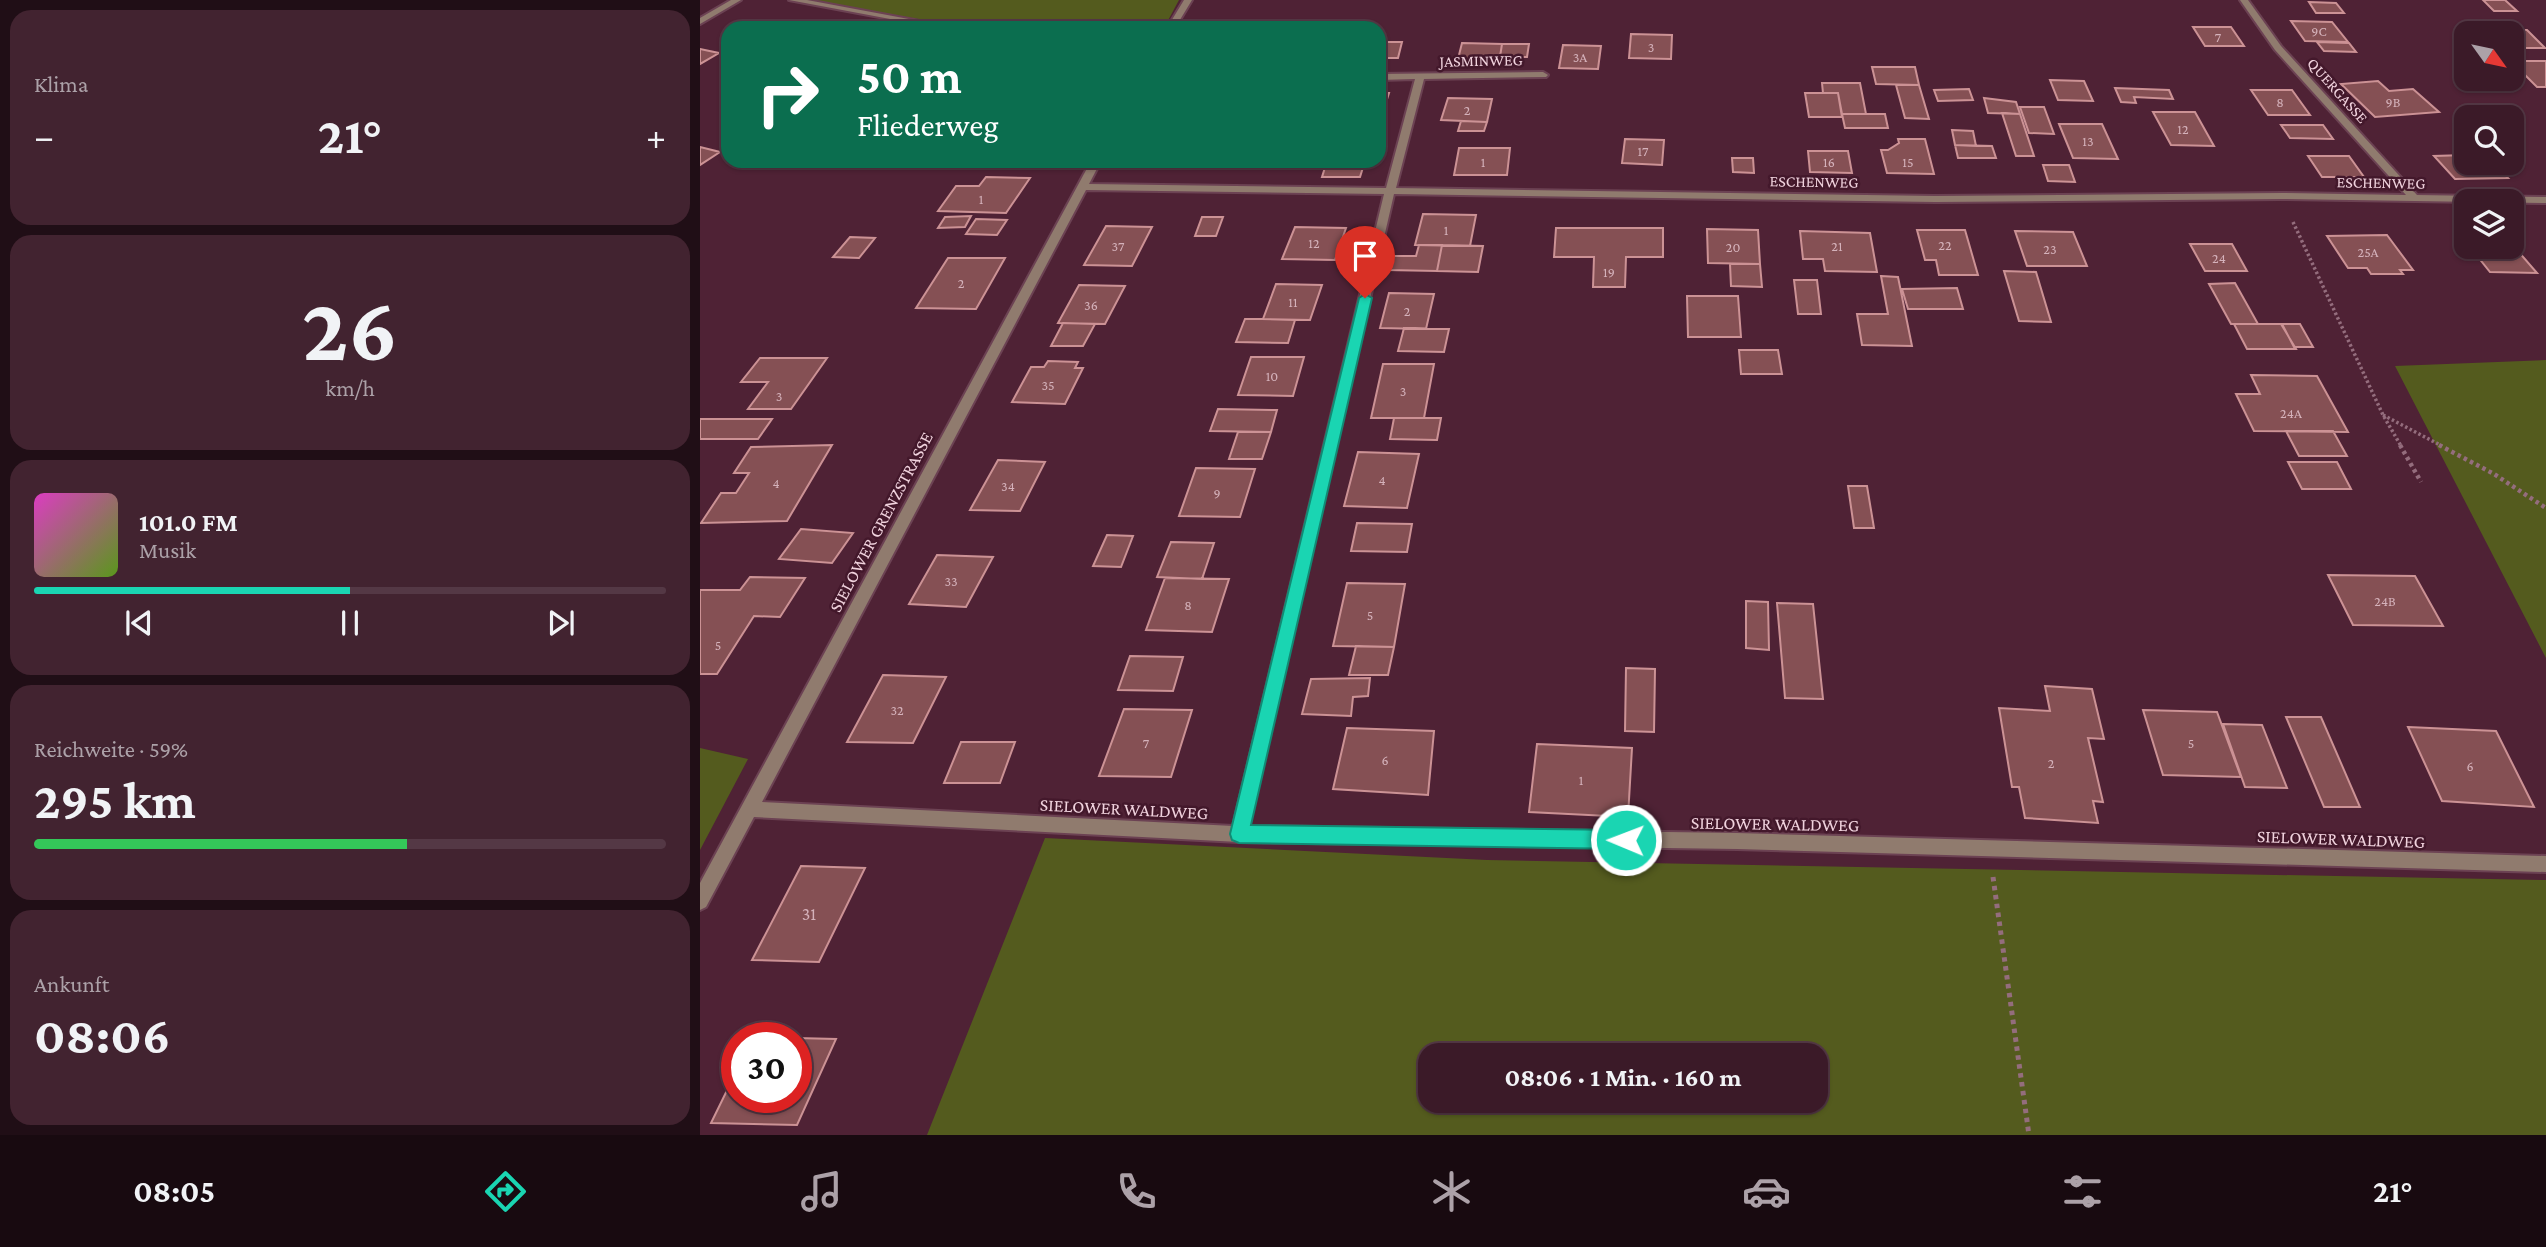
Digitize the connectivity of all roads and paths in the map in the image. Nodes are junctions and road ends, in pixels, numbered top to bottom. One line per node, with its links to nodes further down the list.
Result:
1 (737, 0): 5 (street)
2 (793, 0): 6 (street)
3 (1188, 0): 7 (street)
4 (2244, 0): 15 (street, QUERGASSE)
5 (700, 21)
6 (913, 21)
7 (1175, 21)
8 (1543, 75): 9 (street, JASMINWEG)
9 (1420, 76): 10 (street, JASMINWEG); 13 (street, JASMINWEG)
10 (1386, 77)
11 (1092, 168): 12 (street, SIELOWER GRENZSTRASSE)
12 (1081, 187): 13 (street, ESCHENWEG); 20 (street, SIELOWER GRENZSTRASSE)
13 (1390, 191): 14 (street, ESCHENWEG); 21 (street, JASMINWEG)
14 (2281, 196): 15 (street, ESCHENWEG); 17 (path)
15 (2414, 198): 16 (street, ESCHENWEG)
16 (2546, 200)
17 (2383, 415): 18 (path); 19 (path)
18 (2421, 482)
19 (2546, 508)
20 (751, 809): 21 (street, SIELOWER WALDWEG); 24 (street, SIELOWER GRENZSTRASSE)
21 (1239, 834): 22 (street, SIELOWER WALDWEG)
22 (1989, 849): 23 (street, SIELOWER WALDWEG); 25 (path)
23 (2546, 864)
24 (700, 901)
25 (2029, 1135)

